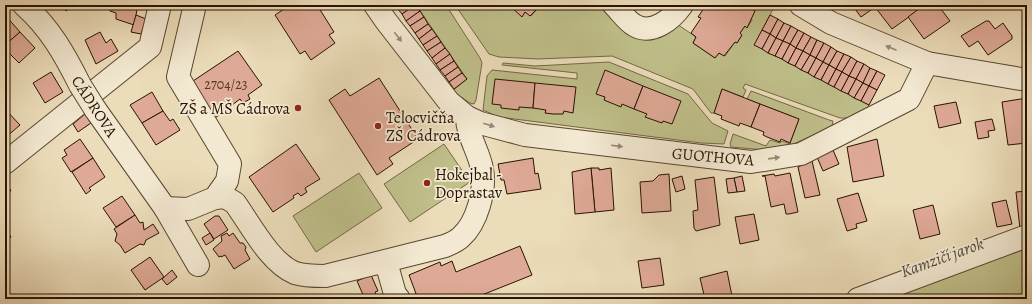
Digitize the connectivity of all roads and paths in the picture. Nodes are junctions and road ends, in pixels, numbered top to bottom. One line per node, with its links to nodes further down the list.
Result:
1 (24, 5): 13 (street, CÁDROVA, bridge)
2 (160, 5): 11 (street)
3 (375, 5): 10 (street, GUOTHOVA, one-way to 10)
4 (614, 5): 5 (street)
5 (682, 5)
6 (801, 5): 8 (street, one-way to 6)
7 (194, 9): 12 (street)
8 (927, 63): 9 (street); 10 (street, GUOTHOVA, one-way to 8)
9 (1027, 80)
10 (467, 117): 15 (street)
11 (5, 163)
12 (215, 198): 13 (street); 15 (street)
13 (165, 208): 16 (street, CÁDROVA)
14 (1027, 236): 18 (street)
15 (382, 262): 17 (street)
16 (198, 265)
17 (399, 299)
18 (858, 299)

